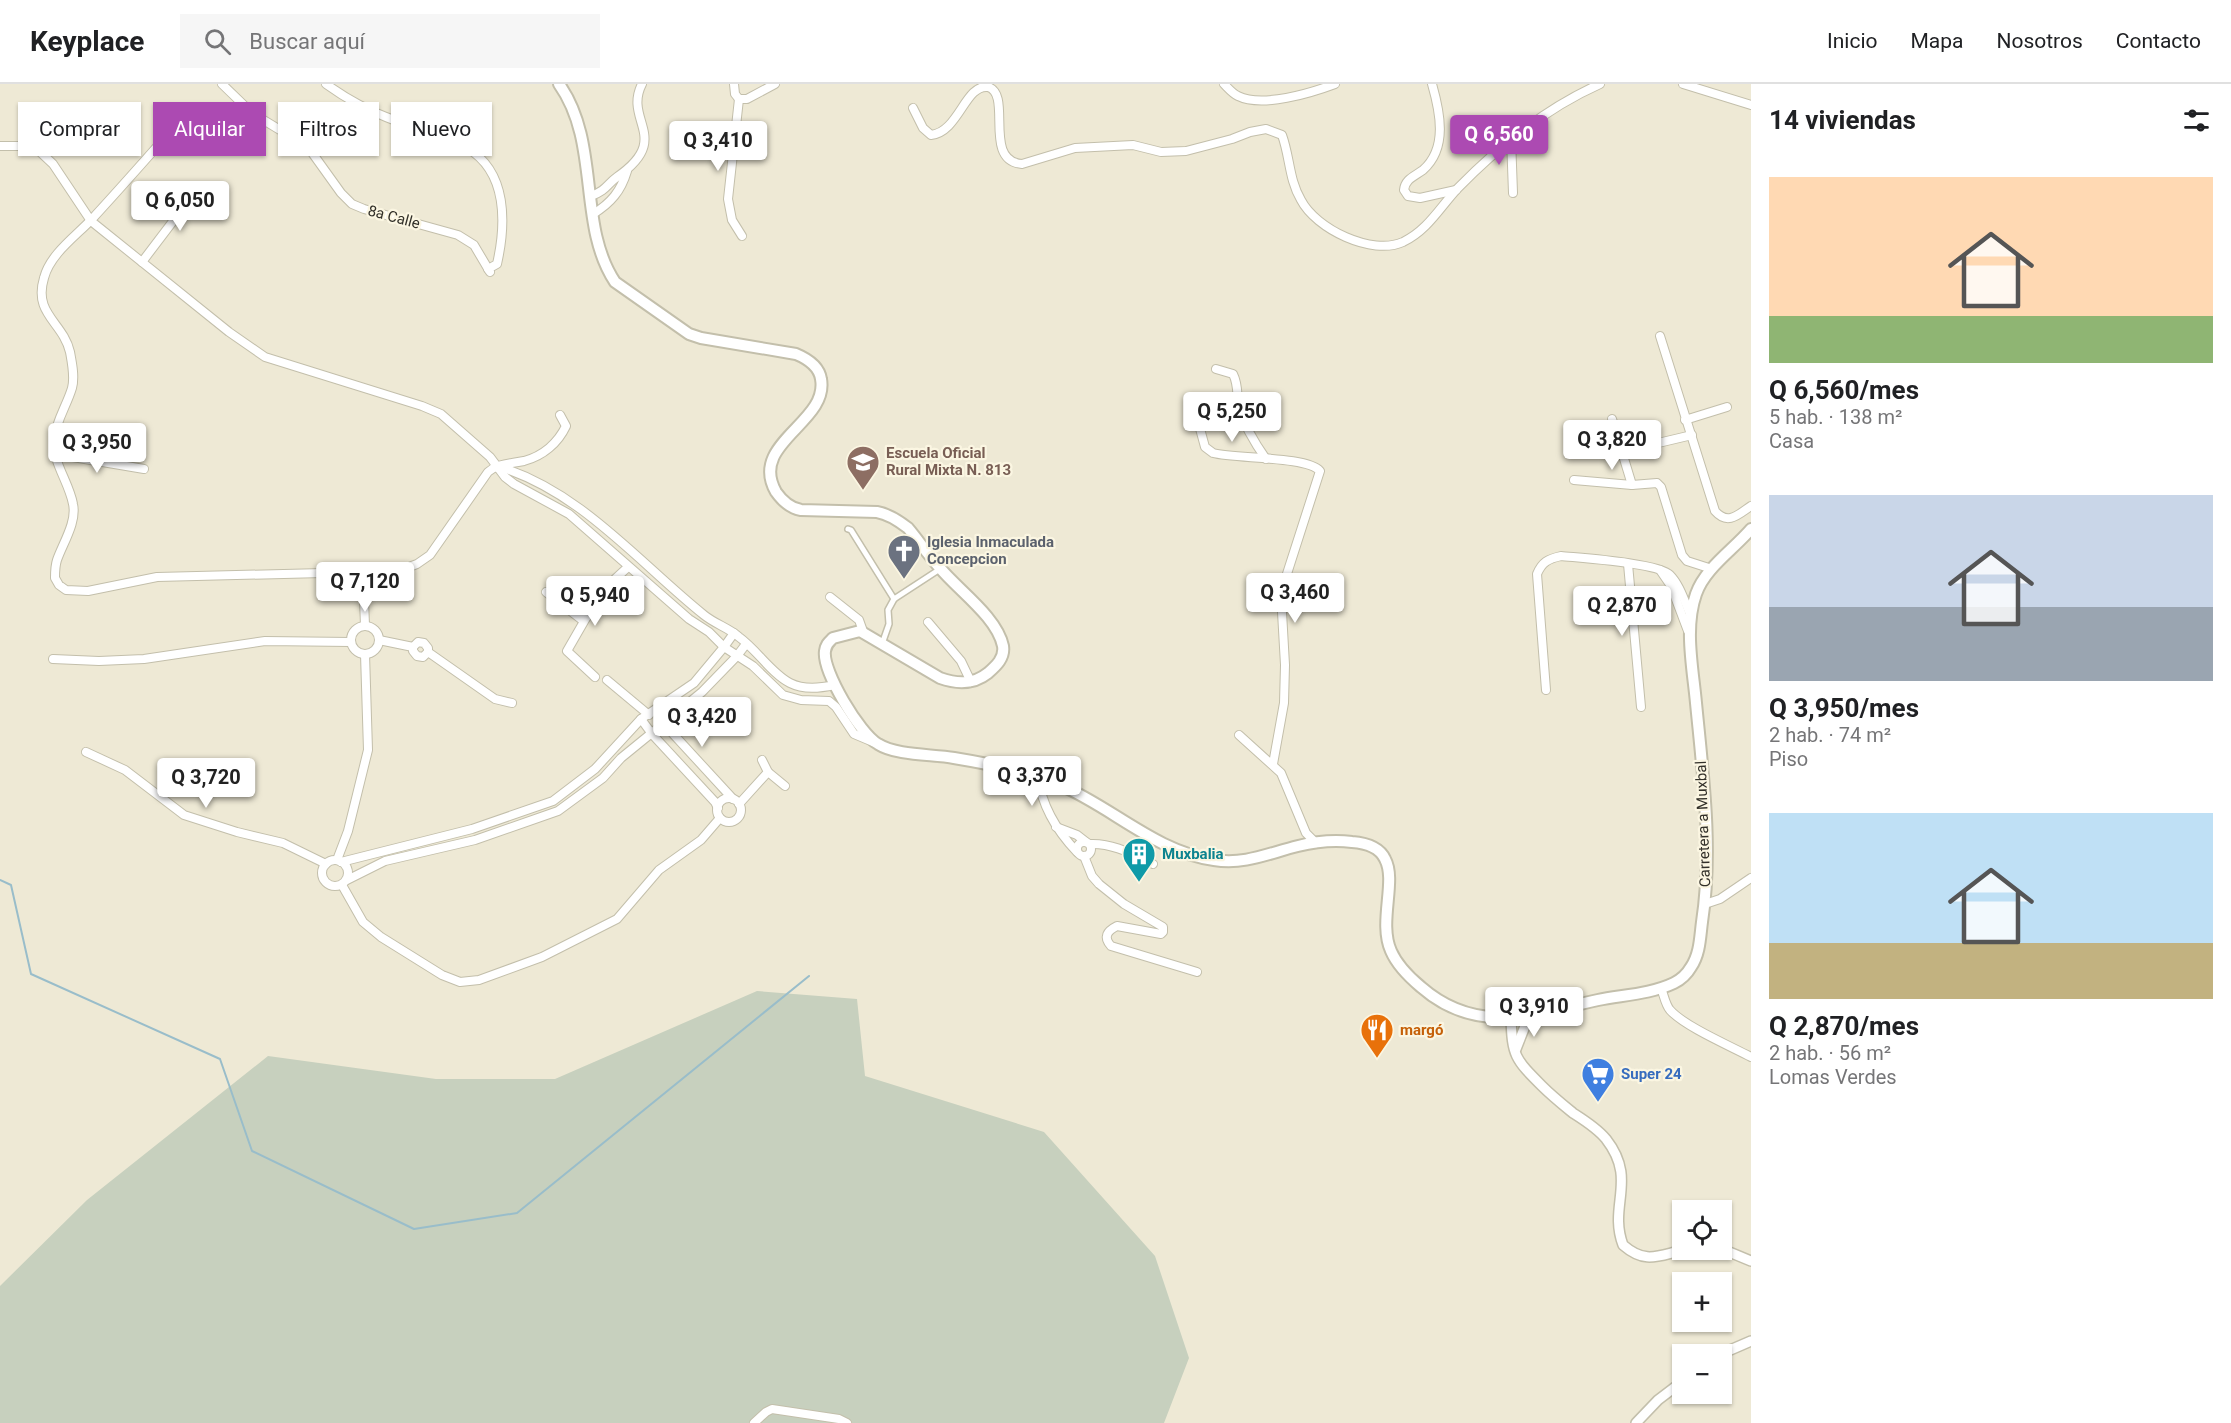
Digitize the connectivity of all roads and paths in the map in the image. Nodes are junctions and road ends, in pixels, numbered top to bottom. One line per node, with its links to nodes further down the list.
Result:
1 (222, 84): 2 (street, 8a Calle)
2 (326, 84)
3 (559, 84): 22 (main road)
4 (642, 84): 18 (street)
5 (734, 84): 12 (street)
6 (775, 84): 12 (street)
7 (1224, 84): 8 (street)
8 (1335, 84)
9 (1432, 84): 20 (street)
10 (1600, 84): 15 (street)
11 (1683, 84): 13 (street)
12 (739, 99): 25 (street)
13 (1751, 105)
14 (913, 108): 20 (street)
15 (1511, 138): 20 (street); 21 (street)
16 (0, 146): 24 (street)
17 (153, 151): 24 (street)
18 (627, 171): 22 (street); 23 (street)
19 (199, 187): 26 (street)
20 (1456, 190)
21 (1513, 193)
22 (591, 196): 23 (main road)
23 (593, 214): 47 (main road)
24 (91, 220): 26 (street); 36 (street)
25 (742, 236)
26 (142, 262): 38 (street)
27 (1660, 336): 32 (street)
28 (1216, 369): 37 (street)
29 (1727, 407): 32 (street)
30 (560, 415): 38 (street)
31 (1612, 419): 41 (street)
32 (1685, 420): 34 (street)
33 (1199, 425): 37 (street)
34 (1692, 435): 35 (street); 42 (street)
35 (1633, 449)
36 (55, 454): 39 (street); 50 (street)
37 (1266, 459): 83 (street)
38 (496, 466): 46 (street); 50 (street); 58 (street)
39 (144, 469)
40 (1574, 480): 41 (street)
41 (1632, 485): 48 (street)
42 (1751, 506)
43 (848, 529): 53 (street)
44 (1751, 529): 48 (main road, Carretera a Muxbal)
45 (1628, 564): 49 (street); 73 (street); 75 (street)
46 (628, 567): 55 (street); 65 (street)
47 (940, 569): 53 (street); 71 (main road)
48 (1712, 569): 54 (main road, Carretera a Muxbal)
49 (1660, 570): 54 (street); 60 (street)
50 (363, 572): 57 (street)
51 (546, 592): 55 (street)
52 (830, 597): 59 (street)
53 (894, 599): 64 (street)
54 (1691, 617): 60 (main road, Carretera a Muxbal)
55 (586, 618): 69 (street)
56 (928, 622): 71 (street)
57 (365, 626): 61 (street); 62 (street)
58 (734, 633): 63 (street); 65 (street)
59 (864, 634): 64 (main road); 72 (main road)
60 (1690, 636): 99 (main road, Carretera a Muxbal)
61 (379, 640): 66 (street); 74 (street)
62 (351, 642): 66 (street); 68 (street)
63 (746, 644): 67 (street); 72 (street)
64 (882, 645): 71 (main road)
65 (724, 647): 67 (street); 76 (street)
66 (365, 654): 94 (street)
67 (737, 656): 77 (street); 80 (street)
68 (53, 659)
69 (595, 677)
70 (607, 680): 76 (street)
71 (971, 682)
72 (835, 686): 80 (main road)
73 (1546, 690)
74 (512, 703)
75 (1641, 707)
76 (648, 715): 77 (street); 78 (street); 94 (street)
77 (664, 724): 78 (street); 87 (street)
78 (652, 734): 88 (street); 98 (street)
79 (1239, 735): 83 (street)
80 (874, 742): 85 (main road, Carretera a Muxbal)
81 (86, 752): 95 (street)
82 (762, 760): 84 (street)
83 (1273, 764): 92 (street)
84 (768, 772): 86 (street); 87 (street)
85 (1038, 777): 90 (street); 92 (main road, Carretera a Muxbal)
86 (785, 786)
87 (736, 802): 88 (street); 89 (street)
88 (718, 808): 89 (street)
89 (720, 818): 98 (street)
90 (1056, 827): 91 (street); 93 (street)
91 (1088, 843): 93 (street); 93 (street); 96 (street)
92 (1316, 843): 103 (main road, Carretera a Muxbal)
93 (1081, 854): 100 (street)
94 (339, 861): 95 (street); 98 (street)
95 (326, 864): 98 (street)
96 (1153, 864)
97 (1751, 878): 99 (street)
98 (344, 882)
99 (1705, 904): 101 (main road, Carretera a Muxbal)
100 (1197, 972)
101 (1661, 988): 102 (main road, Carretera a Muxbal); 105 (street)
102 (1529, 1016): 103 (main road, Carretera a Muxbal); 104 (street)
103 (1511, 1017): 104 (street)
104 (1515, 1052): 106 (street)
105 (1751, 1057)
106 (1672, 1253)
107 (1732, 1253): 108 (street)
108 (1751, 1261)
109 (1751, 1341): 110 (street)
110 (1732, 1349)
111 (1672, 1389): 114 (street)
112 (754, 1423): 113 (street)
113 (847, 1423)
114 (1636, 1423)

